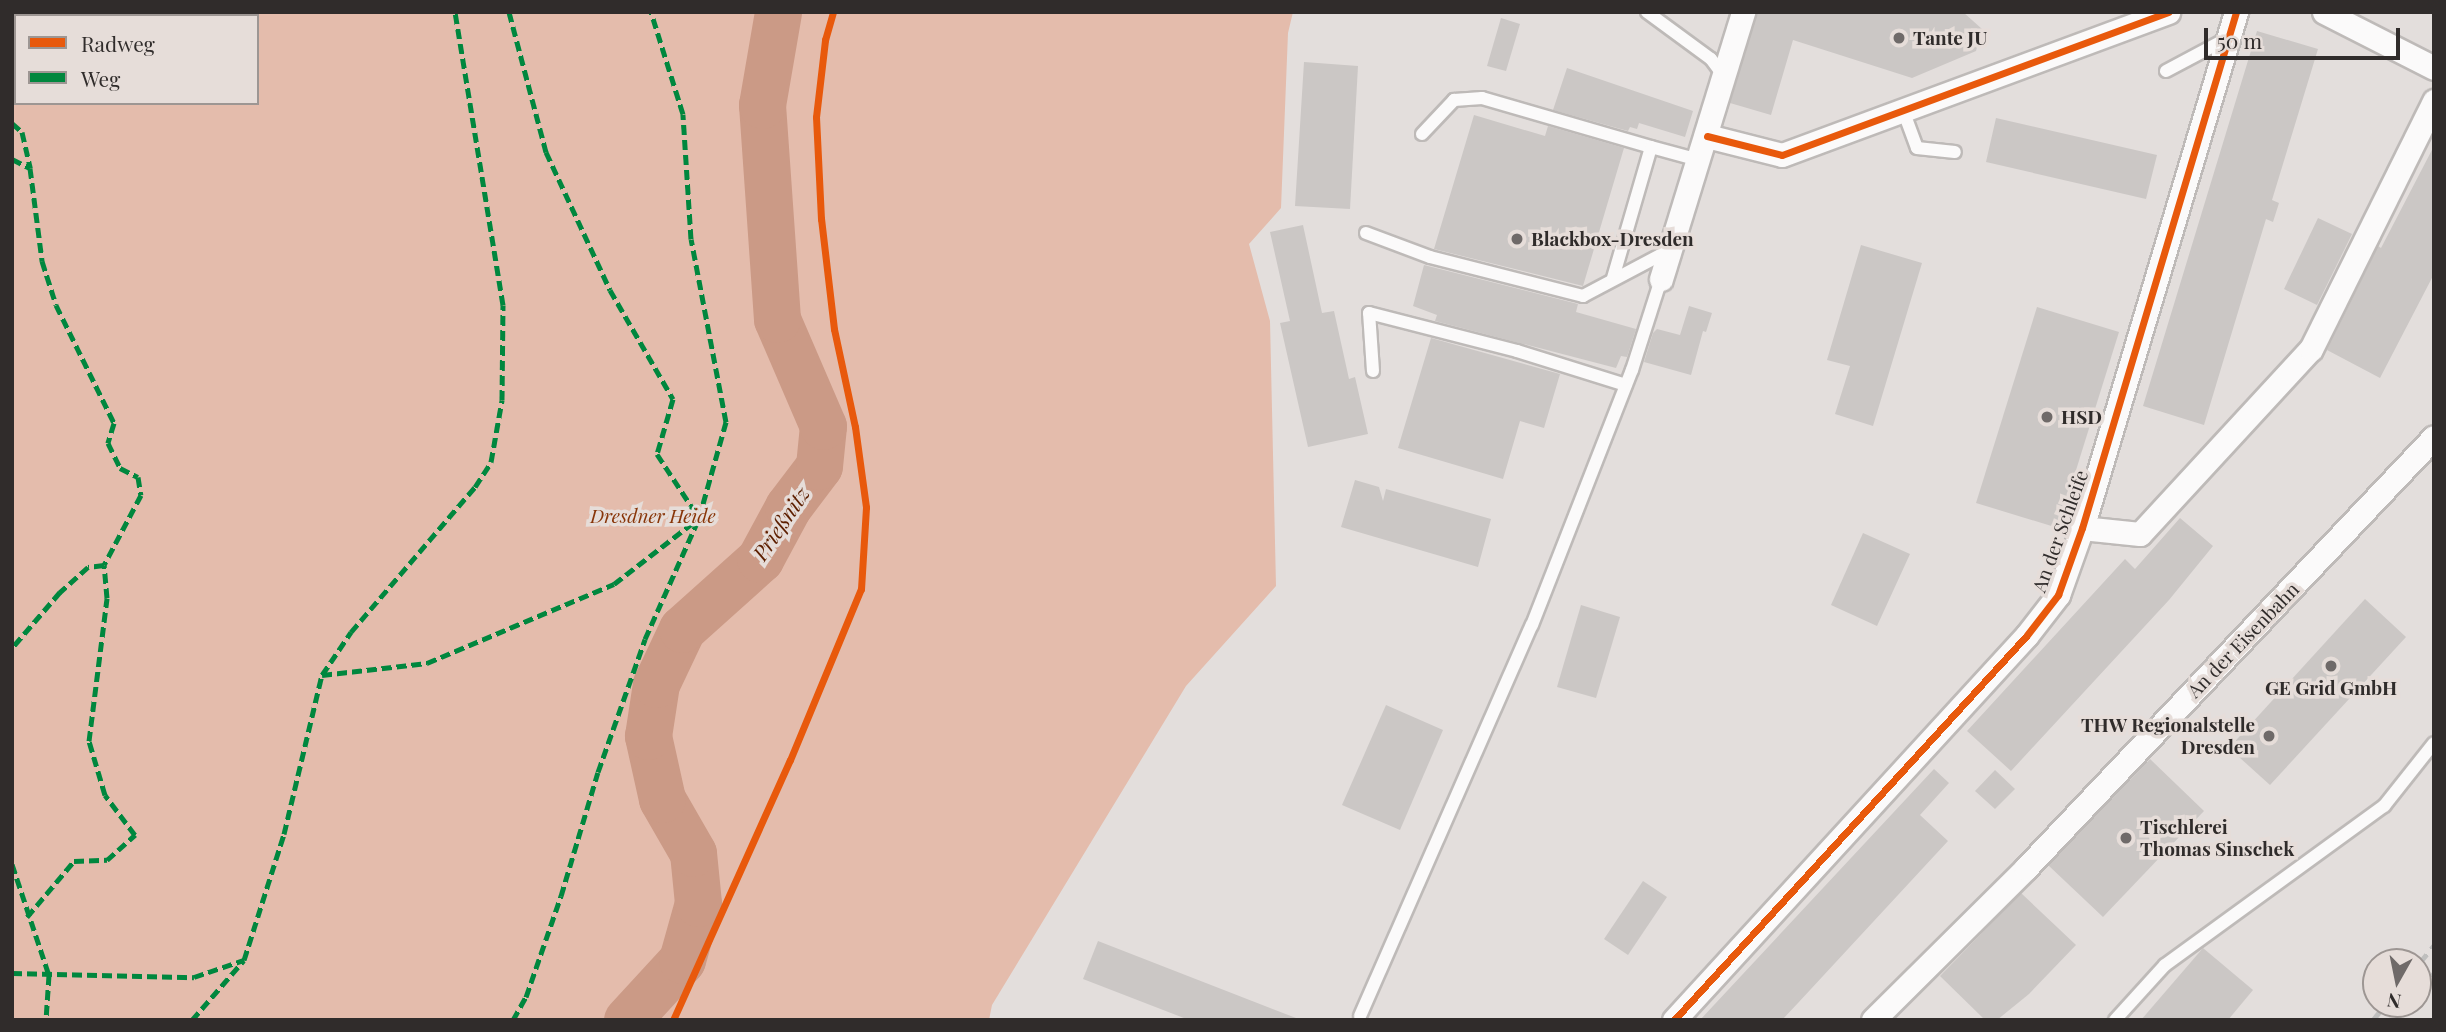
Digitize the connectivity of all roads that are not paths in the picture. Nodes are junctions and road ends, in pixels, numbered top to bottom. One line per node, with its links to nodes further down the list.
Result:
1 (1647, 12): 9 (lane)
2 (1743, 12): 9 (street)
3 (2168, 12): 11 (street)
4 (2236, 12): 6 (street, An der Schleife)
5 (2324, 12): 7 (street)
6 (2228, 38): 8 (lane); 24 (street, An der Schleife)
7 (2434, 68)
8 (2166, 71)
9 (1724, 76): 13 (street)
10 (2434, 101): 24 (street, An der Schleife)
11 (1903, 110): 13 (street); 15 (lane)
12 (1422, 134): 14 (lane)
13 (1707, 136): 16 (street)
14 (1651, 147): 16 (lane); 19 (lane)
15 (1955, 152)
16 (1699, 160): 18 (street)
17 (1366, 233): 19 (lane)
18 (1670, 250): 19 (lane); 20 (street)
19 (1613, 278)
20 (1661, 279): 22 (lane)
21 (1373, 372): 22 (lane)
22 (1626, 385): 26 (lane)
23 (2434, 437): 28 (street, An der Eisenbahn)
24 (2082, 527): 27 (street, An der Schleife)
25 (2434, 743): 29 (lane)
26 (1360, 1016)
27 (1674, 1020)
28 (1873, 1020)
29 (2115, 1020)

